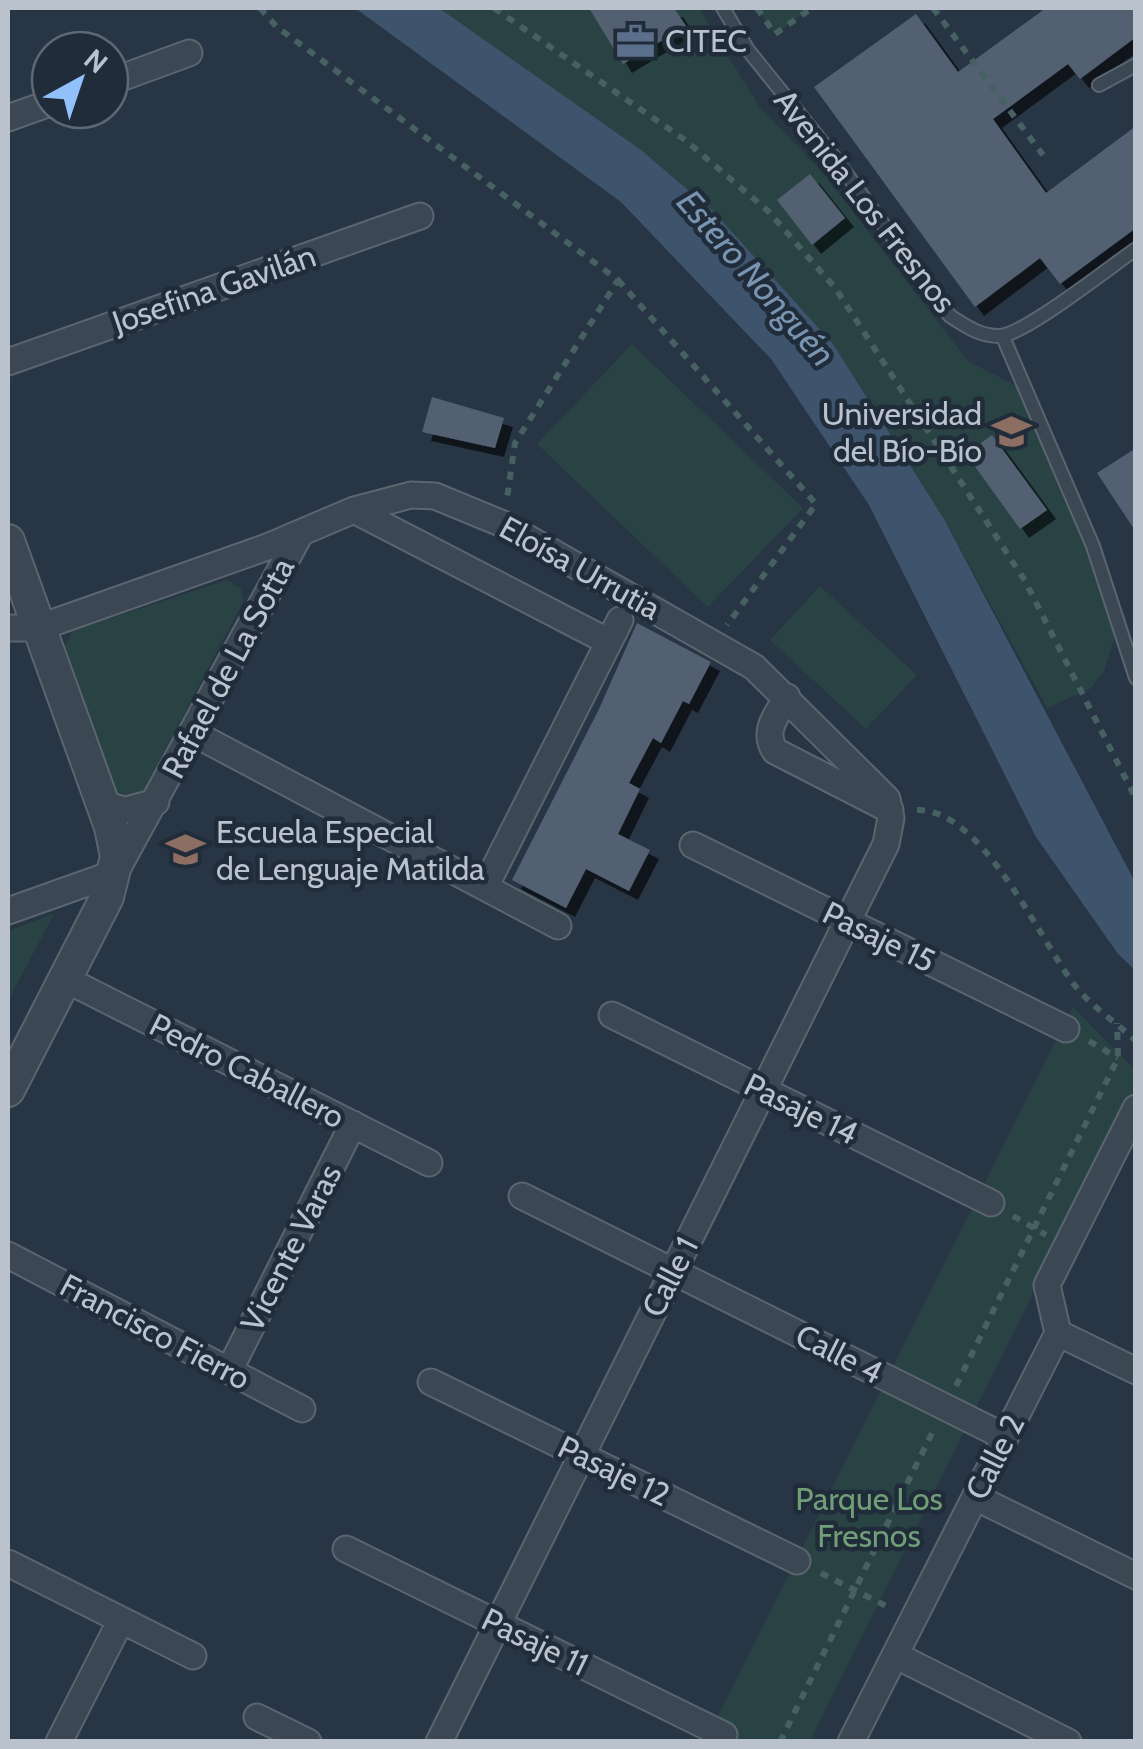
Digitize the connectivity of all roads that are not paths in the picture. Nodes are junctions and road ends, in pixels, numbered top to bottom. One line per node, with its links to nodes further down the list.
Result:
1 (723, 8): 8 (lane, Avenida Los Fresnos)
2 (189, 54): 4 (street)
3 (1136, 65): 5 (lane)
4 (130, 75)
5 (1099, 85)
6 (420, 216): 9 (street, Josefina Gavilán)
7 (1136, 249): 8 (lane)
8 (1003, 336): 14 (lane)
9 (8, 362)
10 (354, 510): 11 (street, Eloísa Urrutia); 15 (street, Eloísa Urrutia); 22 (street, Eloísa Urrutia)
11 (300, 534): 13 (street, Eloísa Urrutia); 16 (street, Rafael de La Sotta)
12 (8, 541): 13 (street)
13 (23, 628): 18 (street)
14 (1136, 678)
15 (787, 697): 19 (street); 19 (street)
16 (193, 733): 17 (street, Rafael de La Sotta); 22 (street)
17 (156, 802): 18 (street, Rafael de La Sotta); 21 (street, Rafael de La Sotta)
18 (103, 805): 21 (street)
19 (891, 810): 24 (street, Calle 1)
20 (693, 845): 24 (street, Pasaje 15)
21 (115, 872): 23 (street); 26 (street, Rafael de La Sotta)
22 (485, 887): 25 (street)
23 (8, 911)
24 (848, 921): 28 (street, Pasaje 15); 30 (street, Calle 1)
25 (558, 926)
26 (65, 979): 29 (street, Rafael de La Sotta); 32 (street, Pedro Caballero)
27 (612, 1015): 30 (street, Pasaje 14)
28 (1066, 1029)
29 (8, 1090)
30 (764, 1090): 35 (street, Pasaje 14); 37 (street, Calle 1)
31 (1136, 1108): 38 (street)
32 (354, 1124): 33 (street, Pedro Caballero); 39 (street, Vicente Varas)
33 (428, 1163)
34 (522, 1196): 37 (street, Calle 4)
35 (991, 1203)
36 (8, 1255): 39 (street, Francisco Fierro)
37 (673, 1271): 43 (street, Calle 4); 44 (street, Calle 1)
38 (1058, 1333): 40 (street); 43 (street, Calle 2)
39 (230, 1371): 42 (street, Francisco Fierro)
40 (1136, 1371)
41 (430, 1382): 44 (street, Pasaje 12)
42 (302, 1409)
43 (1005, 1438): 45 (street, Calle 2)
44 (581, 1455): 47 (street, Pasaje 12); 51 (street, Calle 1)
45 (975, 1497): 49 (street); 53 (street, Calle 2)
46 (346, 1549): 51 (street, Pasaje 11)
47 (797, 1561)
48 (8, 1562): 50 (street)
49 (1136, 1576)
50 (121, 1620): 52 (street); 56 (street)
51 (497, 1624): 55 (street, Pasaje 11); 58 (street, Calle 1)
52 (193, 1656)
53 (895, 1656): 59 (street, Calle 2); 60 (street)
54 (257, 1717): 57 (street)
55 (724, 1735)
56 (60, 1742)
57 (308, 1742)
58 (438, 1742)
59 (852, 1742)
60 (1068, 1742)

